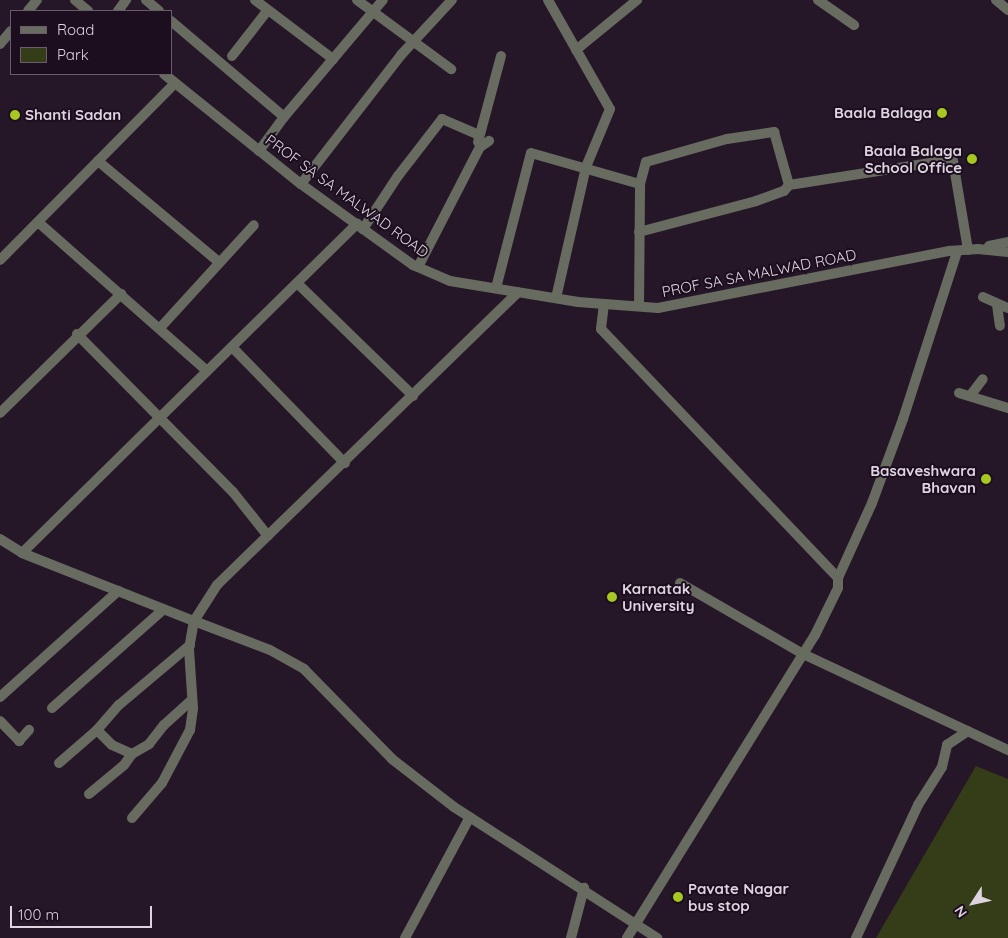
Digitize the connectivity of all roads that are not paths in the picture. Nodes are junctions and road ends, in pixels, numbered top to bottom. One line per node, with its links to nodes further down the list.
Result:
1 (37, 0): 12 (street)
2 (75, 0): 13 (street)
3 (146, 0): 14 (street)
4 (254, 0): 15 (street)
5 (358, 0): 17 (street)
6 (383, 0): 17 (street)
7 (452, 0): 21 (street)
8 (548, 0): 23 (street)
9 (637, 0): 23 (street)
10 (818, 0): 19 (street)
11 (996, 0): 16 (street)
12 (29, 10)
13 (87, 10)
14 (158, 10)
15 (268, 10): 24 (street); 26 (street)
16 (1008, 10)
17 (372, 12): 21 (street); 26 (street)
18 (172, 22): 30 (street)
19 (854, 25)
20 (10, 32): 22 (street)
21 (412, 42): 27 (street); 35 (street)
22 (0, 44)
23 (576, 50): 34 (street)
24 (232, 56)
25 (501, 56): 31 (street)
26 (333, 59): 30 (street)
27 (450, 69)
28 (165, 75): 29 (street, PROF SA SA MALWAD ROAD)
29 (175, 83): 32 (street, PROF SA SA MALWAD ROAD); 33 (street)
30 (284, 117): 32 (street)
31 (479, 135): 40 (street); 48 (street)
32 (259, 151): 35 (street, PROF SA SA MALWAD ROAD)
33 (98, 161): 38 (street); 47 (street)
34 (586, 167): 36 (street); 50 (street); 54 (street)
35 (301, 184): 40 (street, PROF SA SA MALWAD ROAD)
36 (640, 184): 37 (street); 41 (street)
37 (789, 185): 41 (street); 43 (street)
38 (38, 222): 46 (street); 52 (street)
39 (254, 225): 47 (street)
40 (360, 227): 48 (street, PROF SA SA MALWAD ROAD); 49 (street)
41 (639, 232): 57 (street)
42 (1008, 242): 43 (street)
43 (973, 249): 44 (street, PROF SA SA MALWAD ROAD); 45 (street, PROF SA SA MALWAD ROAD)
44 (957, 252): 57 (street, PROF SA SA MALWAD ROAD); 75 (street)
45 (1008, 252)
46 (0, 260)
47 (219, 262): 60 (street)
48 (418, 268): 50 (street, PROF SA SA MALWAD ROAD)
49 (297, 283): 62 (street); 66 (street)
50 (496, 288): 51 (street, PROF SA SA MALWAD ROAD)
51 (518, 292): 54 (street, PROF SA SA MALWAD ROAD); 66 (street)
52 (121, 294): 60 (street); 61 (street)
53 (983, 297): 56 (street)
54 (556, 298): 55 (street, PROF SA SA MALWAD ROAD)
55 (604, 304): 57 (street, PROF SA SA MALWAD ROAD); 75 (street)
56 (997, 305): 58 (street); 59 (street)
57 (640, 306)
58 (1008, 308)
59 (1000, 326)
60 (160, 328): 63 (street)
61 (77, 334): 69 (street); 70 (street)
62 (232, 347): 63 (street); 71 (street)
63 (207, 371): 70 (street)
64 (983, 379): 67 (street)
65 (959, 393): 67 (street)
66 (413, 396): 71 (street)
67 (970, 396): 68 (street)
68 (1008, 408)
69 (0, 412)
70 (161, 417): 72 (street); 74 (street)
71 (345, 463): 72 (street)
72 (268, 536): 79 (street)
73 (0, 539): 74 (street)
74 (22, 553): 77 (street)
75 (838, 578): 81 (street)
76 (680, 583): 81 (street)
77 (118, 591): 78 (street); 82 (street)
78 (164, 609): 79 (street); 84 (street)
79 (194, 621): 80 (street); 93 (street)
80 (190, 645): 83 (street); 87 (street)
81 (801, 653): 88 (street); 96 (street)
82 (0, 697)
83 (192, 700): 90 (street); 94 (street)
84 (52, 708)
85 (0, 721): 86 (street)
86 (30, 730)
87 (97, 730): 90 (street); 91 (street)
88 (968, 730): 89 (street); 101 (street)
89 (1008, 750)
90 (132, 754): 92 (street)
91 (59, 763)
92 (89, 794)
93 (470, 817): 95 (street); 97 (street)
94 (132, 818)
95 (584, 888): 96 (street); 98 (street)
96 (634, 925): 99 (street); 100 (street)
97 (405, 938)
98 (571, 938)
99 (627, 938)
100 (657, 938)
101 (856, 938)

